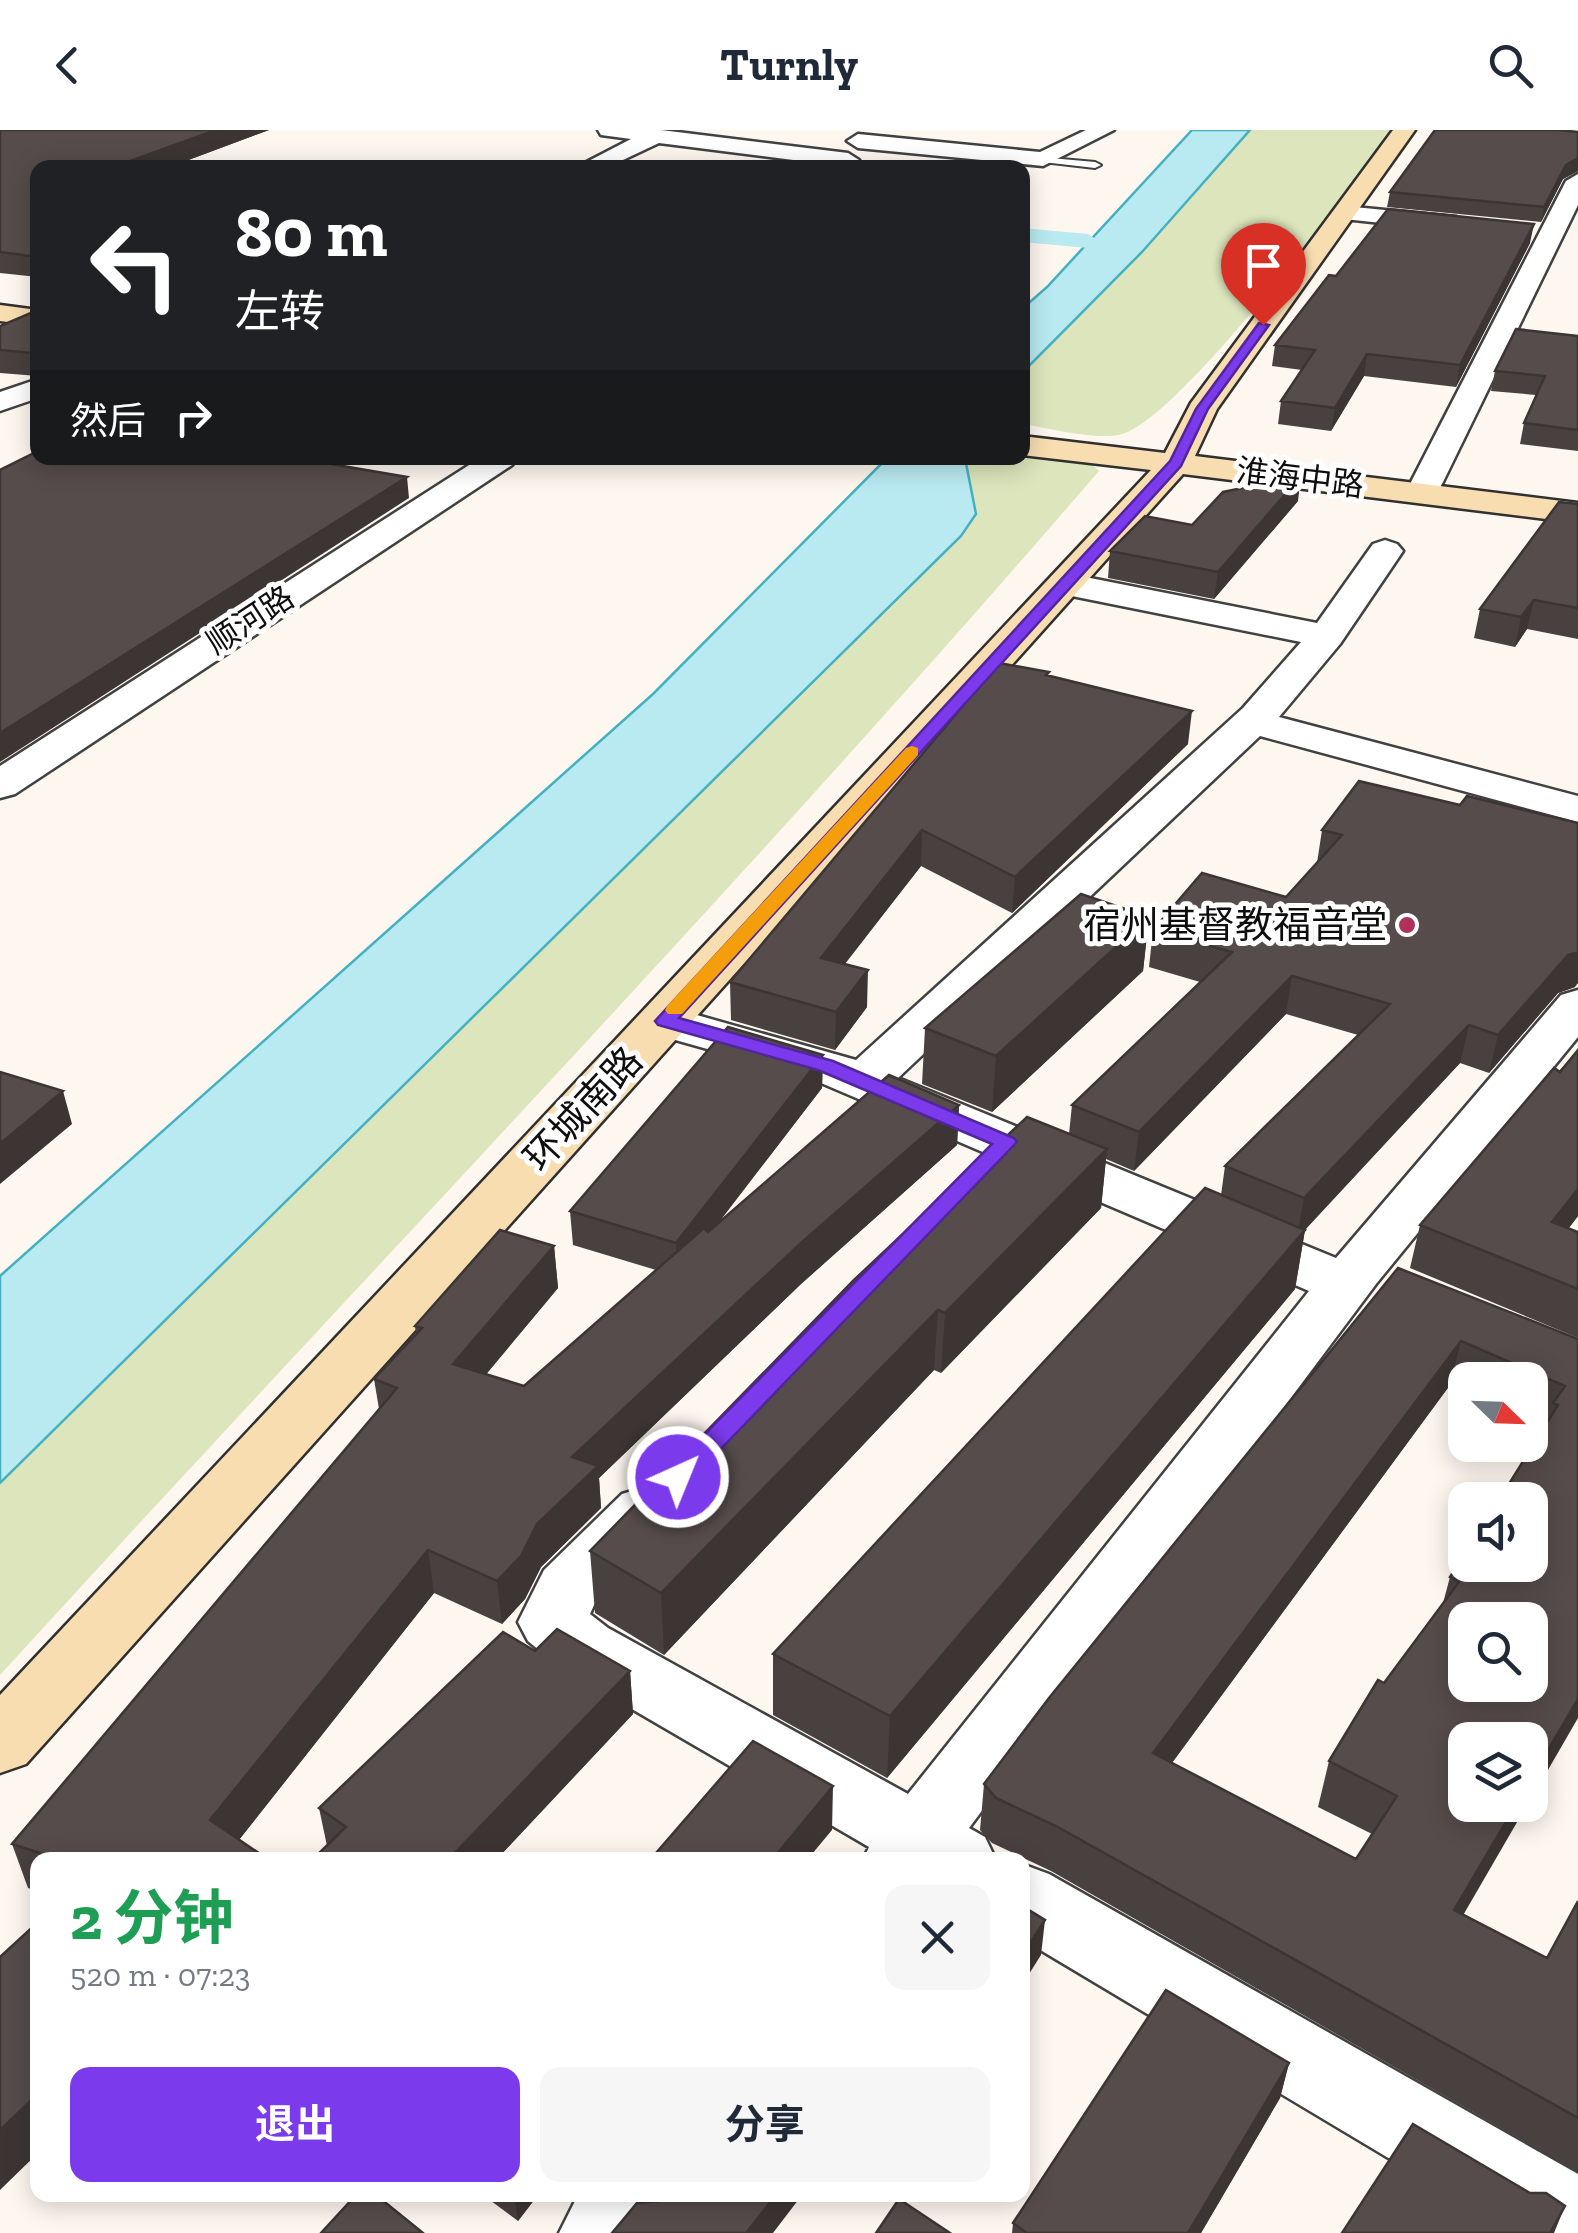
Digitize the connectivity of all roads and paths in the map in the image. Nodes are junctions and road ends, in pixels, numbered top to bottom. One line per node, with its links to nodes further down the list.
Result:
1 (609, 130): 4 (street)
2 (1103, 130): 7 (street)
3 (1404, 130): 10 (main road, 环城南路)
4 (656, 136): 5 (street); 6 (street)
5 (851, 150): 7 (street)
6 (604, 160)
7 (1043, 160): 8 (lane)
8 (1096, 165)
9 (1577, 186): 21 (street)
10 (1344, 213): 11 (street); 19 (main road, 环城南路)
11 (1476, 226)
12 (0, 304): 13 (main road)
13 (30, 308)
14 (0, 313): 15 (main road)
15 (30, 317)
16 (30, 391): 17 (street)
17 (0, 402)
18 (1030, 438): 19 (main road, 淮海中路)
19 (1179, 458): 21 (main road, 淮海中路); 23 (main road, 淮海中路); 25 (main road, 环城南路)
20 (490, 465): 28 (street, 顺河路)
21 (1427, 482): 22 (main road, 淮海中路)
22 (1578, 499)
23 (1578, 513)
24 (1384, 551): 26 (street)
25 (1065, 584): 26 (street); 31 (main road, 环城南路)
26 (1327, 636): 27 (street)
27 (1252, 722): 29 (street); 32 (street)
28 (0, 785)
29 (1578, 809)
30 (1578, 1006): 33 (street)
31 (665, 1021): 32 (street); 35 (main road, 环城南路)
32 (863, 1082): 33 (street)
33 (1370, 1283): 36 (street)
34 (692, 1463): 36 (street)
35 (0, 1744)
36 (926, 1852)
37 (1030, 1903): 39 (street)
38 (628, 2202): 40 (street)
39 (1578, 2222)
40 (603, 2233)

